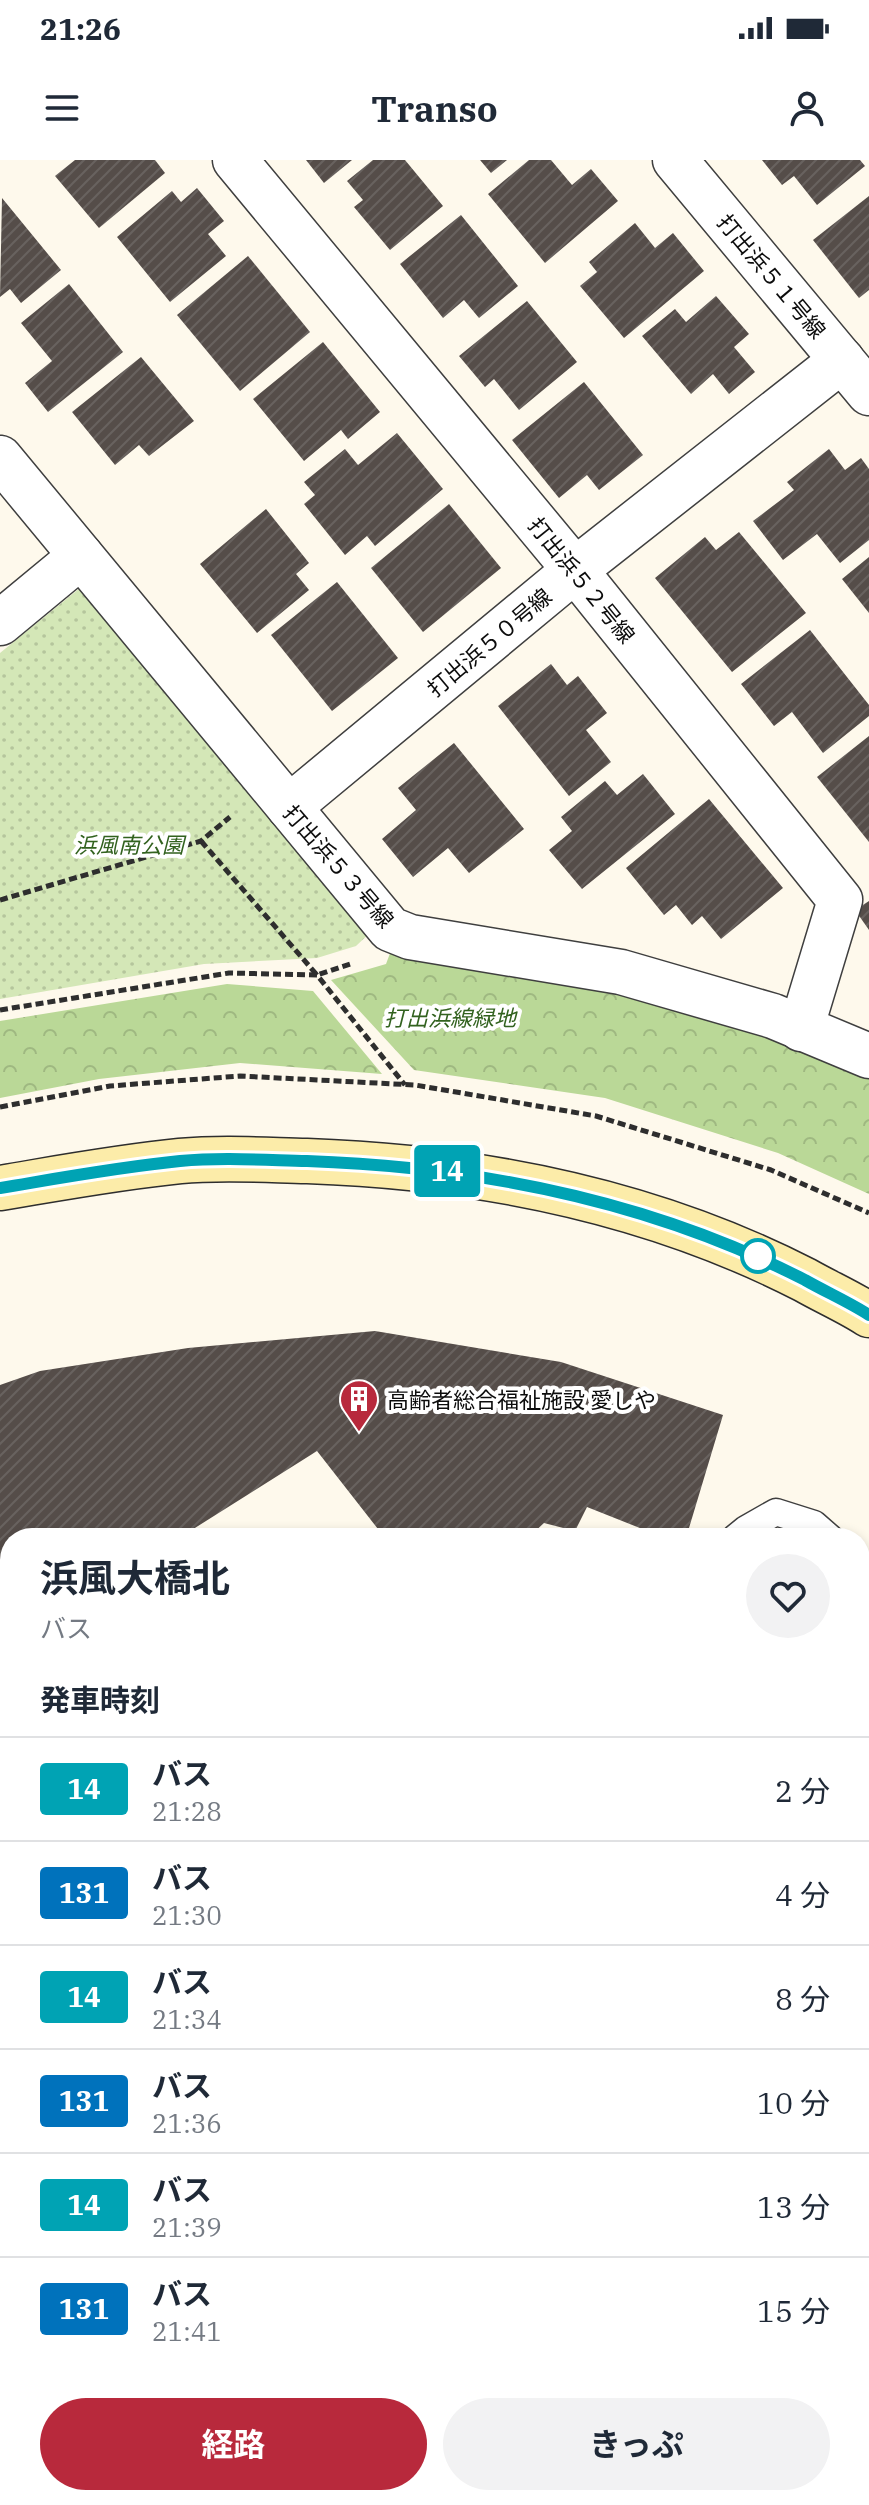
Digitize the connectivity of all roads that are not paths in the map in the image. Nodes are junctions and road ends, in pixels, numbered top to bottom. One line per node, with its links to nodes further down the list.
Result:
1 (235, 160): 6 (street, 打出浜５２号線)
2 (675, 160): 3 (street, 打出浜５１号線)
3 (856, 376): 6 (street, 打出浜５０号線)
4 (0, 458): 5 (street, 打出浜５３号線)
5 (81, 556): 7 (street); 8 (street, 打出浜５３号線)
6 (575, 570): 8 (street, 打出浜５０号線); 9 (street, 打出浜５２号線)
7 (0, 623)
8 (279, 795): 9 (street, 打出浜５３号線)
9 (801, 1029): 10 (street, 打出浜５３号線)
10 (869, 1056)
11 (0, 1188): 12 (street)
12 (869, 1315)
13 (748, 1528): 14 (lane)
14 (819, 1528)

